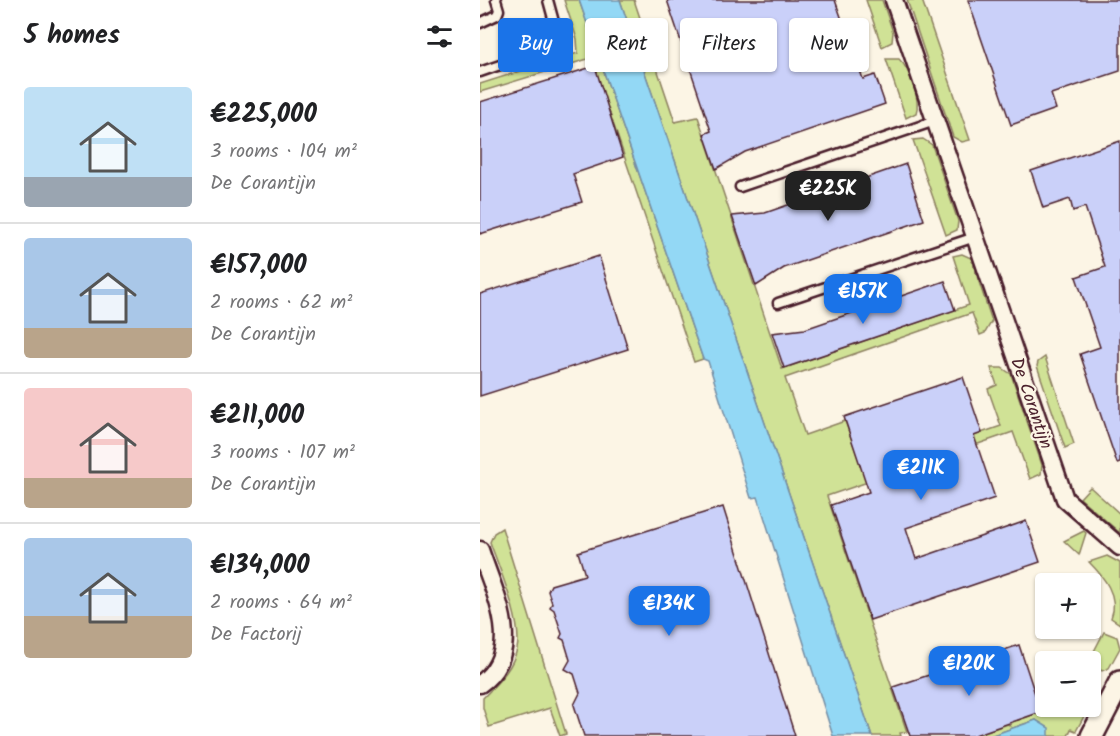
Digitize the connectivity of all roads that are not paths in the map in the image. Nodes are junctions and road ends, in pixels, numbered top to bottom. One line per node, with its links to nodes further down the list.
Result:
1 (496, 0): 4 (lane)
2 (548, 0): 5 (lane)
3 (894, 0): 6 (street, De Corantijn)
4 (480, 23)
5 (480, 72)
6 (935, 121): 7 (lane); 8 (street, De Corantijn)
7 (741, 187)
8 (975, 237): 9 (lane); 10 (street, De Corantijn)
9 (778, 303)
10 (1120, 547)
11 (480, 550): 13 (street)
12 (1120, 682): 14 (street)
13 (480, 684)
14 (1092, 736)

